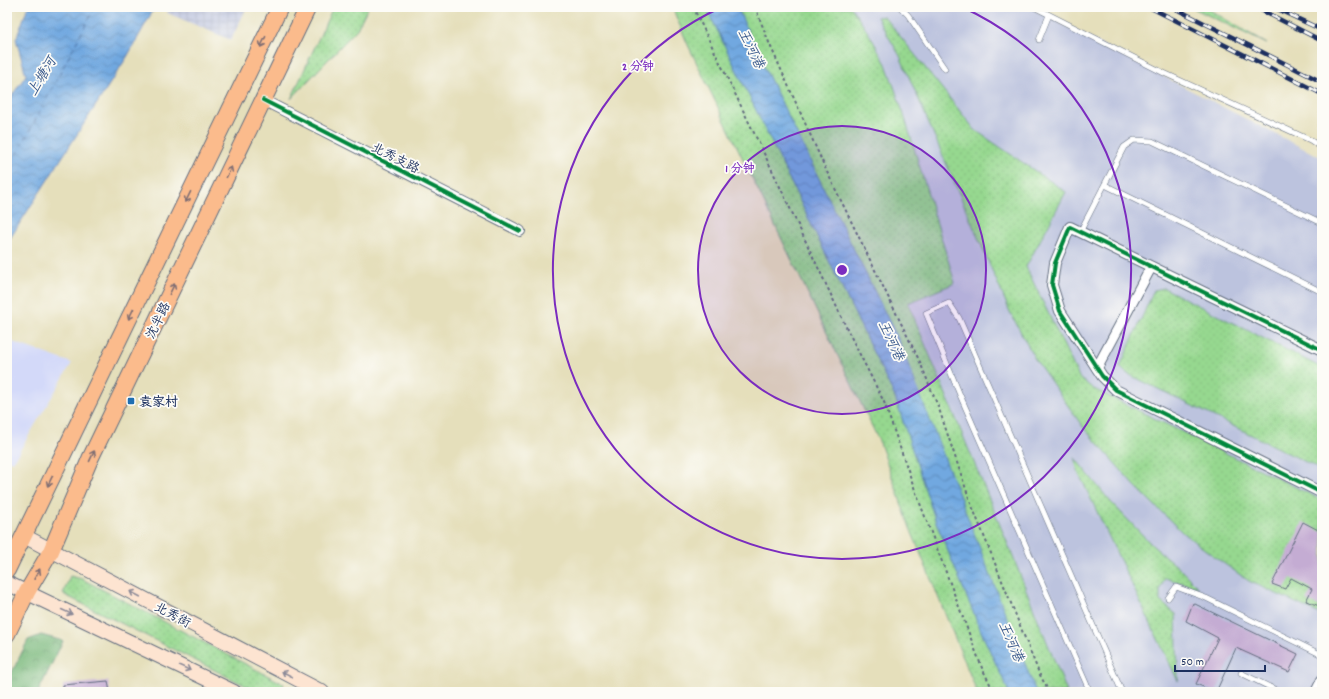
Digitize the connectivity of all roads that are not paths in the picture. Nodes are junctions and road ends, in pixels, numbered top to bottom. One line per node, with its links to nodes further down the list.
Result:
1 (280, 7): 19 (main road, 沈半路, one-way to 19)
2 (308, 7): 8 (main road, 沈半路)
3 (900, 7): 7 (lane)
4 (1034, 7): 5 (lane)
5 (1049, 15): 6 (lane); 9 (lane)
6 (1038, 40)
7 (945, 69)
8 (263, 100): 12 (street, 北秀支路); 20 (main road, 沈半路, one-way to 8)
9 (1322, 148)
10 (1104, 185): 11 (lane); 13 (lane); 15 (lane)
11 (1322, 223)
12 (520, 231)
13 (1080, 232): 14 (street); 17 (street)
14 (1151, 267): 16 (street); 17 (street)
15 (1322, 292)
16 (1322, 350)
17 (1097, 368): 18 (street)
18 (1322, 493)
19 (24, 536): 20 (main road, 北秀街); 21 (main road, 沈半路)
20 (51, 550): 23 (main road, 沈半路, one-way to 20); 30 (main road, 北秀街, one-way to 20)
21 (7, 570)
22 (7, 583): 23 (main road)
23 (27, 592): 25 (main road, 沈半路); 29 (main road, one-way to 29)
24 (1168, 598): 26 (lane)
25 (7, 634)
26 (1322, 654)
27 (1241, 673): 33 (lane)
28 (1322, 680): 34 (street)
29 (234, 692)
30 (322, 692)
31 (1090, 692): 32 (lane)
32 (1122, 692)
33 (1280, 692)
34 (1316, 692)

